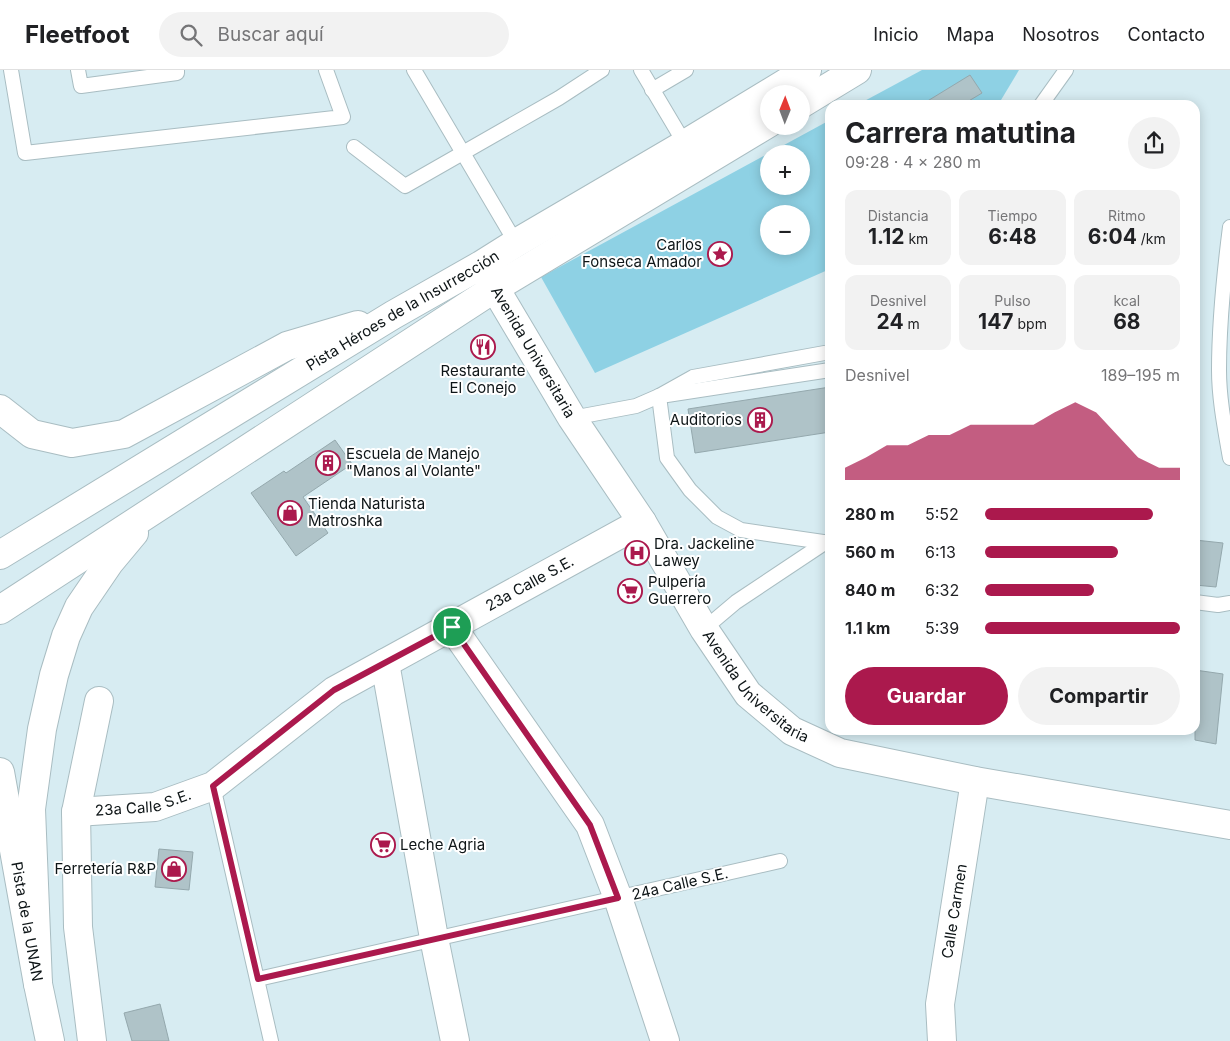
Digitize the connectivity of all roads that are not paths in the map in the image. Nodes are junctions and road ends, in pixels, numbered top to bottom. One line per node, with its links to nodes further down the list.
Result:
1 (11, 70): 4 (lane)
2 (78, 70): 3 (lane)
3 (177, 70)
4 (326, 70)
5 (414, 70): 18 (lane)
6 (602, 70): 18 (lane)
7 (641, 70): 12 (lane)
8 (686, 70): 12 (lane)
9 (806, 70): 16 (street, Pista Héroes de la Insurrección)
10 (858, 70): 13 (street)
11 (1066, 70): 14 (lane)
12 (652, 90): 16 (lane)
13 (810, 99)
14 (1045, 100)
15 (760, 129): 22 (street, Pista Héroes de la Insurrección)
16 (685, 144): 20 (street, Pista Héroes de la Insurrección)
17 (354, 148): 18 (lane)
18 (462, 152): 20 (lane)
19 (1230, 227): 29 (lane)
20 (516, 243): 21 (street, Pista Héroes de la Insurrección)
21 (481, 265): 22 (street, Avenida Universitaria); 23 (street, Pista Héroes de la Insurrección)
22 (495, 288): 28 (street, Avenida Universitaria); 30 (street, Pista Héroes de la Insurrección)
23 (393, 315): 27 (street); 34 (street, Pista Héroes de la Insurrección)
24 (825, 353): 26 (lane)
25 (825, 371): 26 (lane)
26 (659, 396): 28 (lane); 32 (lane)
27 (0, 409)
28 (572, 418): 31 (street, Avenida Universitaria)
29 (1230, 458)
30 (149, 513): 37 (street, Pista Héroes de la Insurrección); 51 (street)
31 (642, 522): 38 (street, 23a Calle S.E.); 39 (street, Avenida Universitaria)
32 (825, 542)
33 (825, 544): 39 (lane)
34 (0, 555)
35 (1230, 602): 36 (lane)
36 (1200, 603)
37 (0, 610)
38 (452, 627): 40 (street, 23a Calle S.E.); 48 (street)
39 (704, 629): 43 (street, Avenida Universitaria)
40 (385, 663): 44 (street, 23a Calle S.E.); 49 (street)
41 (99, 701): 45 (street)
42 (0, 772): 51 (street, Pista de la UNAN)
43 (975, 781): 46 (street, Avenida Universitaria); 57 (street, Calle Carmen)
44 (213, 786): 45 (street, 23a Calle S.E.); 50 (lane)
45 (76, 812): 53 (street)
46 (1230, 825)
47 (780, 862): 48 (lane, 24a Calle S.E.)
48 (618, 898): 49 (lane, 24a Calle S.E.); 56 (street)
49 (434, 938): 50 (lane, 24a Calle S.E.); 55 (street)
50 (258, 979): 54 (lane)
51 (38, 984): 52 (street, Pista de la UNAN)
52 (50, 1041)
53 (92, 1041)
54 (271, 1041)
55 (455, 1041)
56 (665, 1041)
57 (942, 1041)

